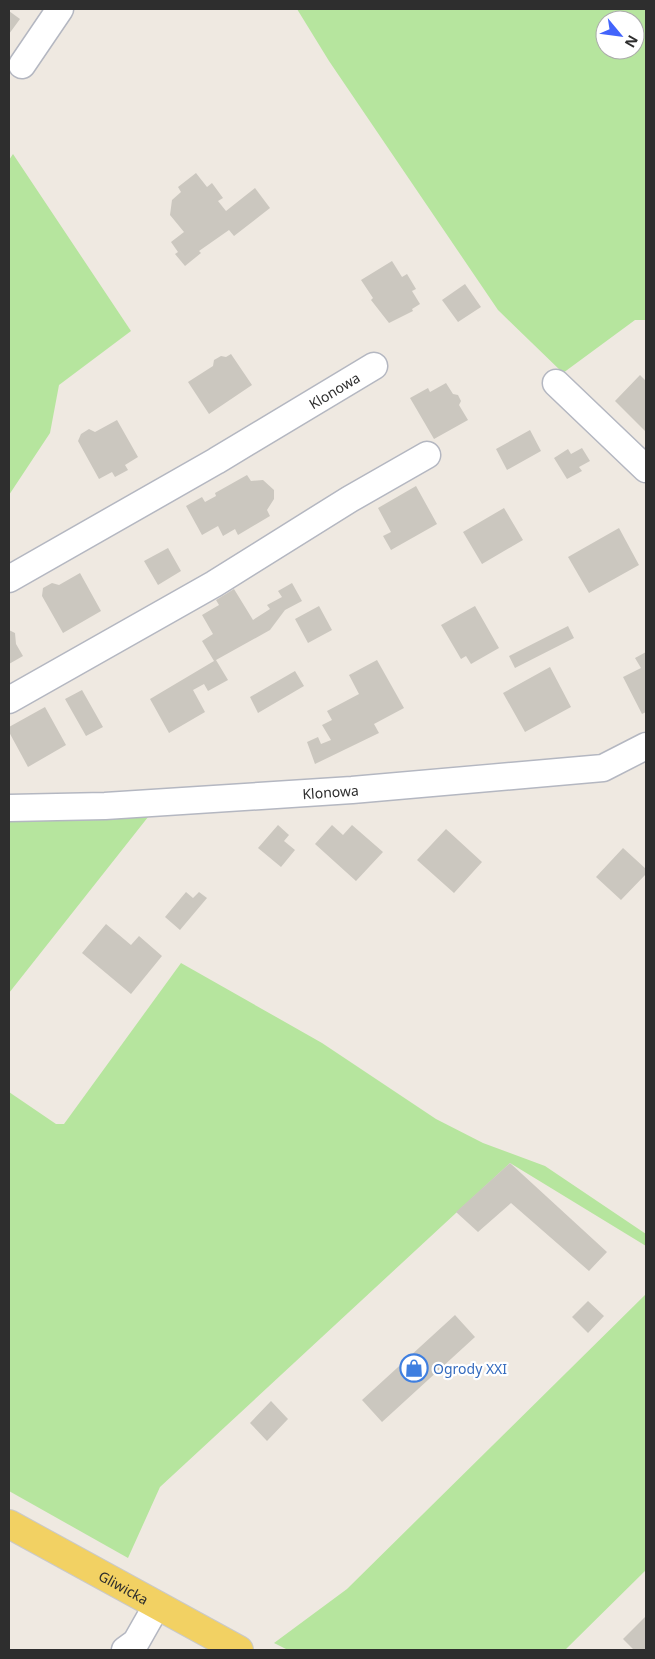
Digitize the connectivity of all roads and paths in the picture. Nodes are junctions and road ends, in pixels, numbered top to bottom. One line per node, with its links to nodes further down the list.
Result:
1 (60, 9): 2 (street)
2 (22, 66)
3 (374, 366): 7 (street, Klonowa)
4 (556, 383): 6 (street)
5 (427, 455): 8 (street)
6 (646, 469)
7 (9, 579)
8 (9, 700)
9 (646, 746): 10 (street, Klonowa)
10 (9, 808)
11 (9, 1524): 12 (main road, Gliwicka)
12 (157, 1604): 13 (street); 14 (main road, Gliwicka)
13 (124, 1650)
14 (239, 1650)

